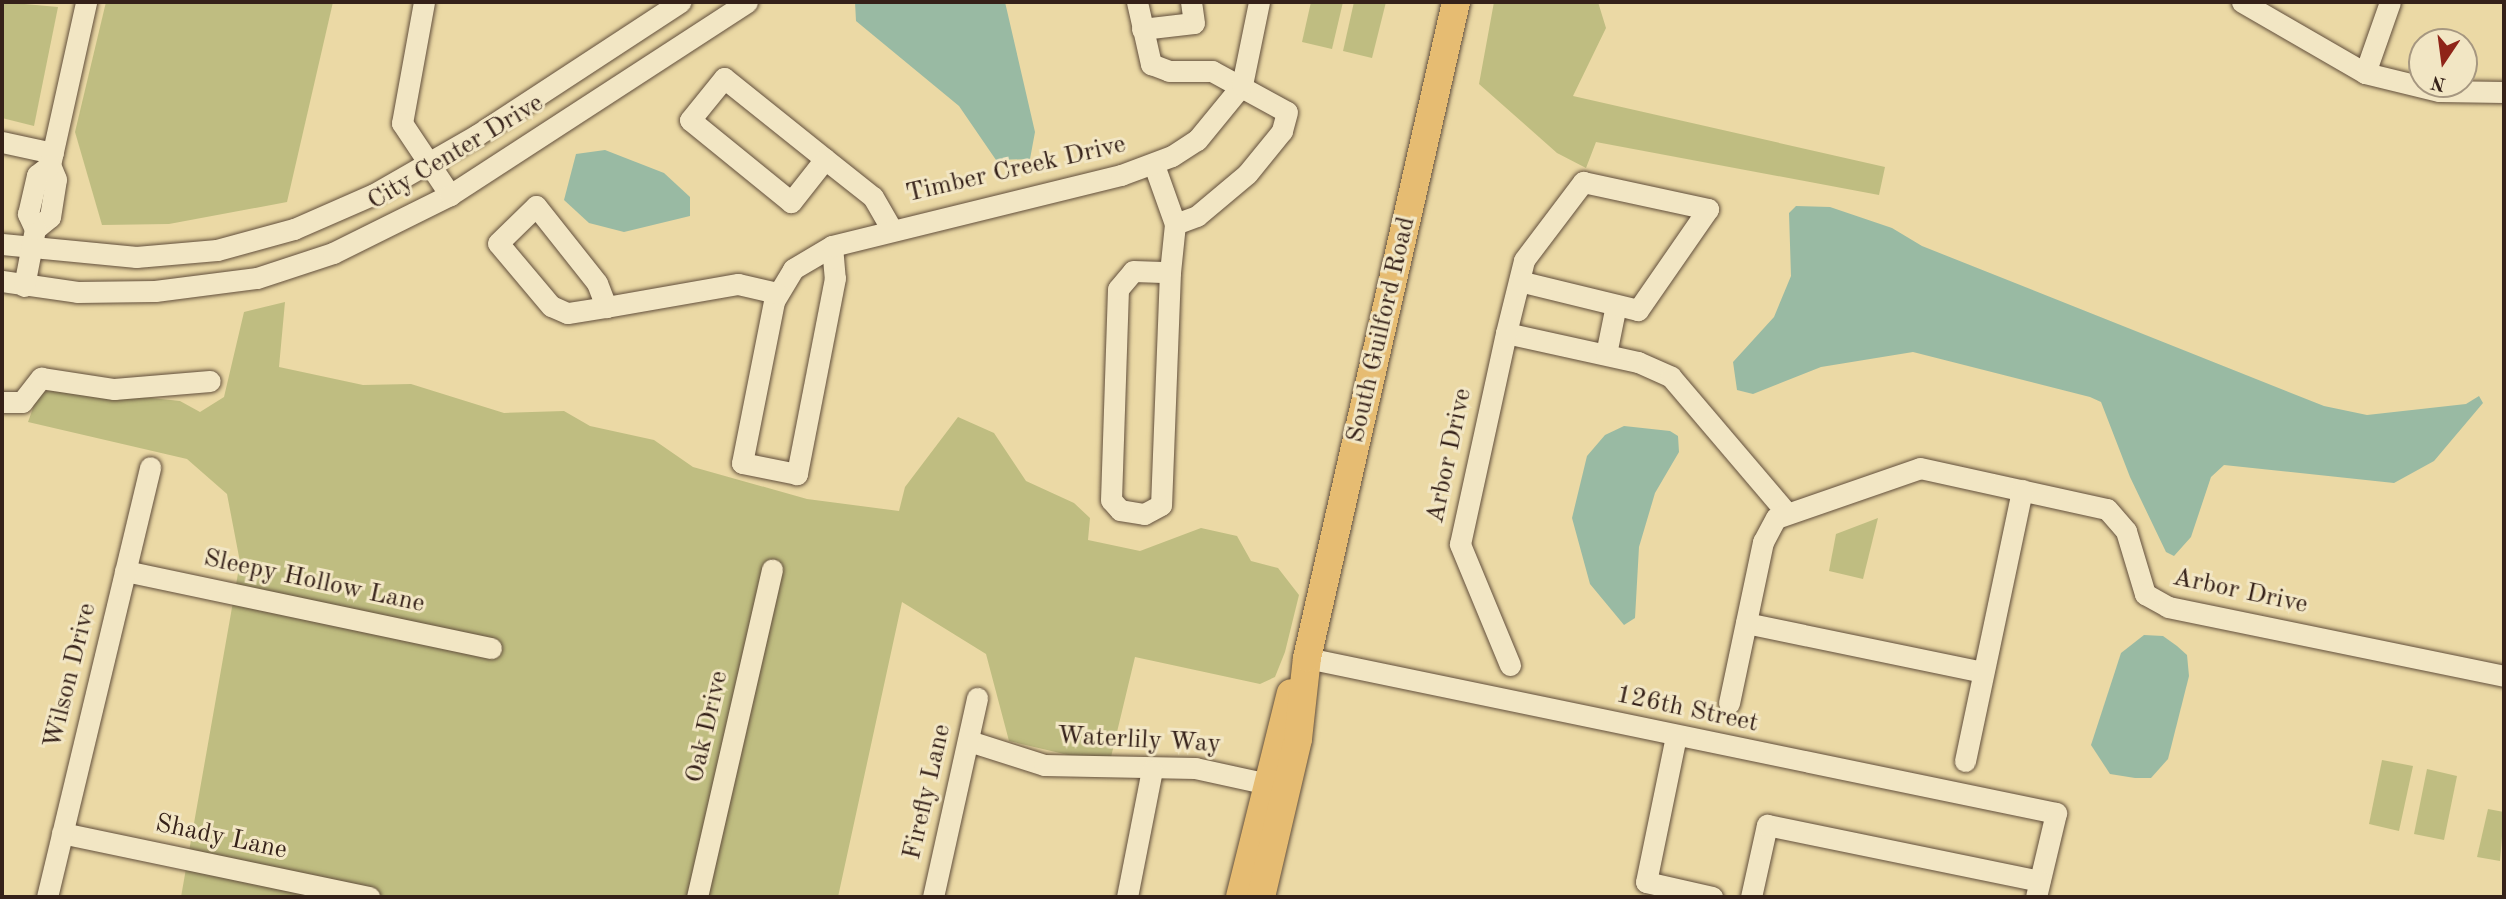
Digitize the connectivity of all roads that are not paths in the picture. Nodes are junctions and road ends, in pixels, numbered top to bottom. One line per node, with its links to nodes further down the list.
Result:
1 (86, 2): 16 (street)
2 (424, 2): 18 (street)
3 (680, 2): 18 (street, City Center Drive)
4 (747, 2): 20 (street, City Center Drive)
5 (1137, 2): 11 (street)
6 (1191, 2): 11 (street)
7 (1259, 2): 13 (street, Timber Creek Drive)
8 (1456, 2): 44 (main road, South Guilford Road)
9 (2242, 2): 12 (street)
10 (2390, 2): 12 (street)
11 (1142, 29): 13 (street)
12 (2365, 73): 14 (street)
13 (1242, 85): 19 (street, Timber Creek Drive); 21 (street)
14 (2504, 92)
15 (2, 142): 16 (street)
16 (51, 159): 25 (street)
17 (825, 159): 17 (street, Timber Creek Drive); 22 (street, Timber Creek Drive)
18 (427, 164): 20 (street); 25 (street, City Center Drive)
19 (1154, 165): 21 (street, Timber Creek Drive); 22 (street, Timber Creek Drive)
20 (450, 195): 29 (street, City Center Drive)
21 (1175, 224): 26 (street, Timber Creek Drive)
22 (891, 228): 24 (street, Timber Creek Drive)
23 (2, 244): 25 (street, City Center Drive)
24 (832, 246): 30 (street, Timber Creek Drive); 30 (street, Timber Creek Drive)
25 (31, 251): 29 (street)
26 (1170, 272): 26 (street, Timber Creek Drive)
27 (2, 281): 29 (street, City Center Drive)
28 (1519, 281): 31 (street, Arbor Drive); 31 (street, Arbor Drive); 33 (street, Arbor Drive)
29 (24, 286)
30 (777, 293): 32 (street)
31 (1616, 305): 34 (street)
32 (606, 307): 32 (street)
33 (1506, 333): 34 (street); 45 (street, Arbor Drive)
34 (1606, 355): 39 (street)
35 (210, 381): 36 (street)
36 (8, 403)
37 (150, 467): 41 (street, Wilson Drive)
38 (2022, 490): 39 (street, Arbor Drive); 46 (street); 47 (street, Arbor Drive)
39 (1786, 512): 42 (street)
40 (772, 569): 59 (street, Oak Drive)
41 (125, 571): 43 (street, Sleepy Hollow Lane); 55 (street, Wilson Drive)
42 (1746, 623): 46 (street); 49 (street)
43 (491, 648)
44 (1307, 658): 50 (street, 126th Street); 54 (main road, South Guilford Road)
45 (1510, 665)
46 (1983, 672): 52 (street)
47 (2504, 676)
48 (977, 698): 51 (street, Firefly Lane)
49 (1729, 703)
50 (1676, 736): 56 (street, 126th Street); 64 (street)
51 (969, 741): 53 (street, Waterlily Way); 60 (street, Firefly Lane)
52 (1965, 761)
53 (1152, 770): 54 (street, Waterlily Way); 61 (street)
54 (1276, 785): 62 (main road, South Guilford Road); 63 (main road, South Guilford Road)
55 (62, 833): 57 (street, Wilson Drive); 58 (street, Shady Lane)
56 (2037, 889): 65 (street)
57 (47, 897)
58 (369, 897)
59 (697, 897)
60 (933, 897)
61 (1127, 897)
62 (1240, 897)
63 (1261, 897)
64 (1712, 897)
65 (1751, 897)

